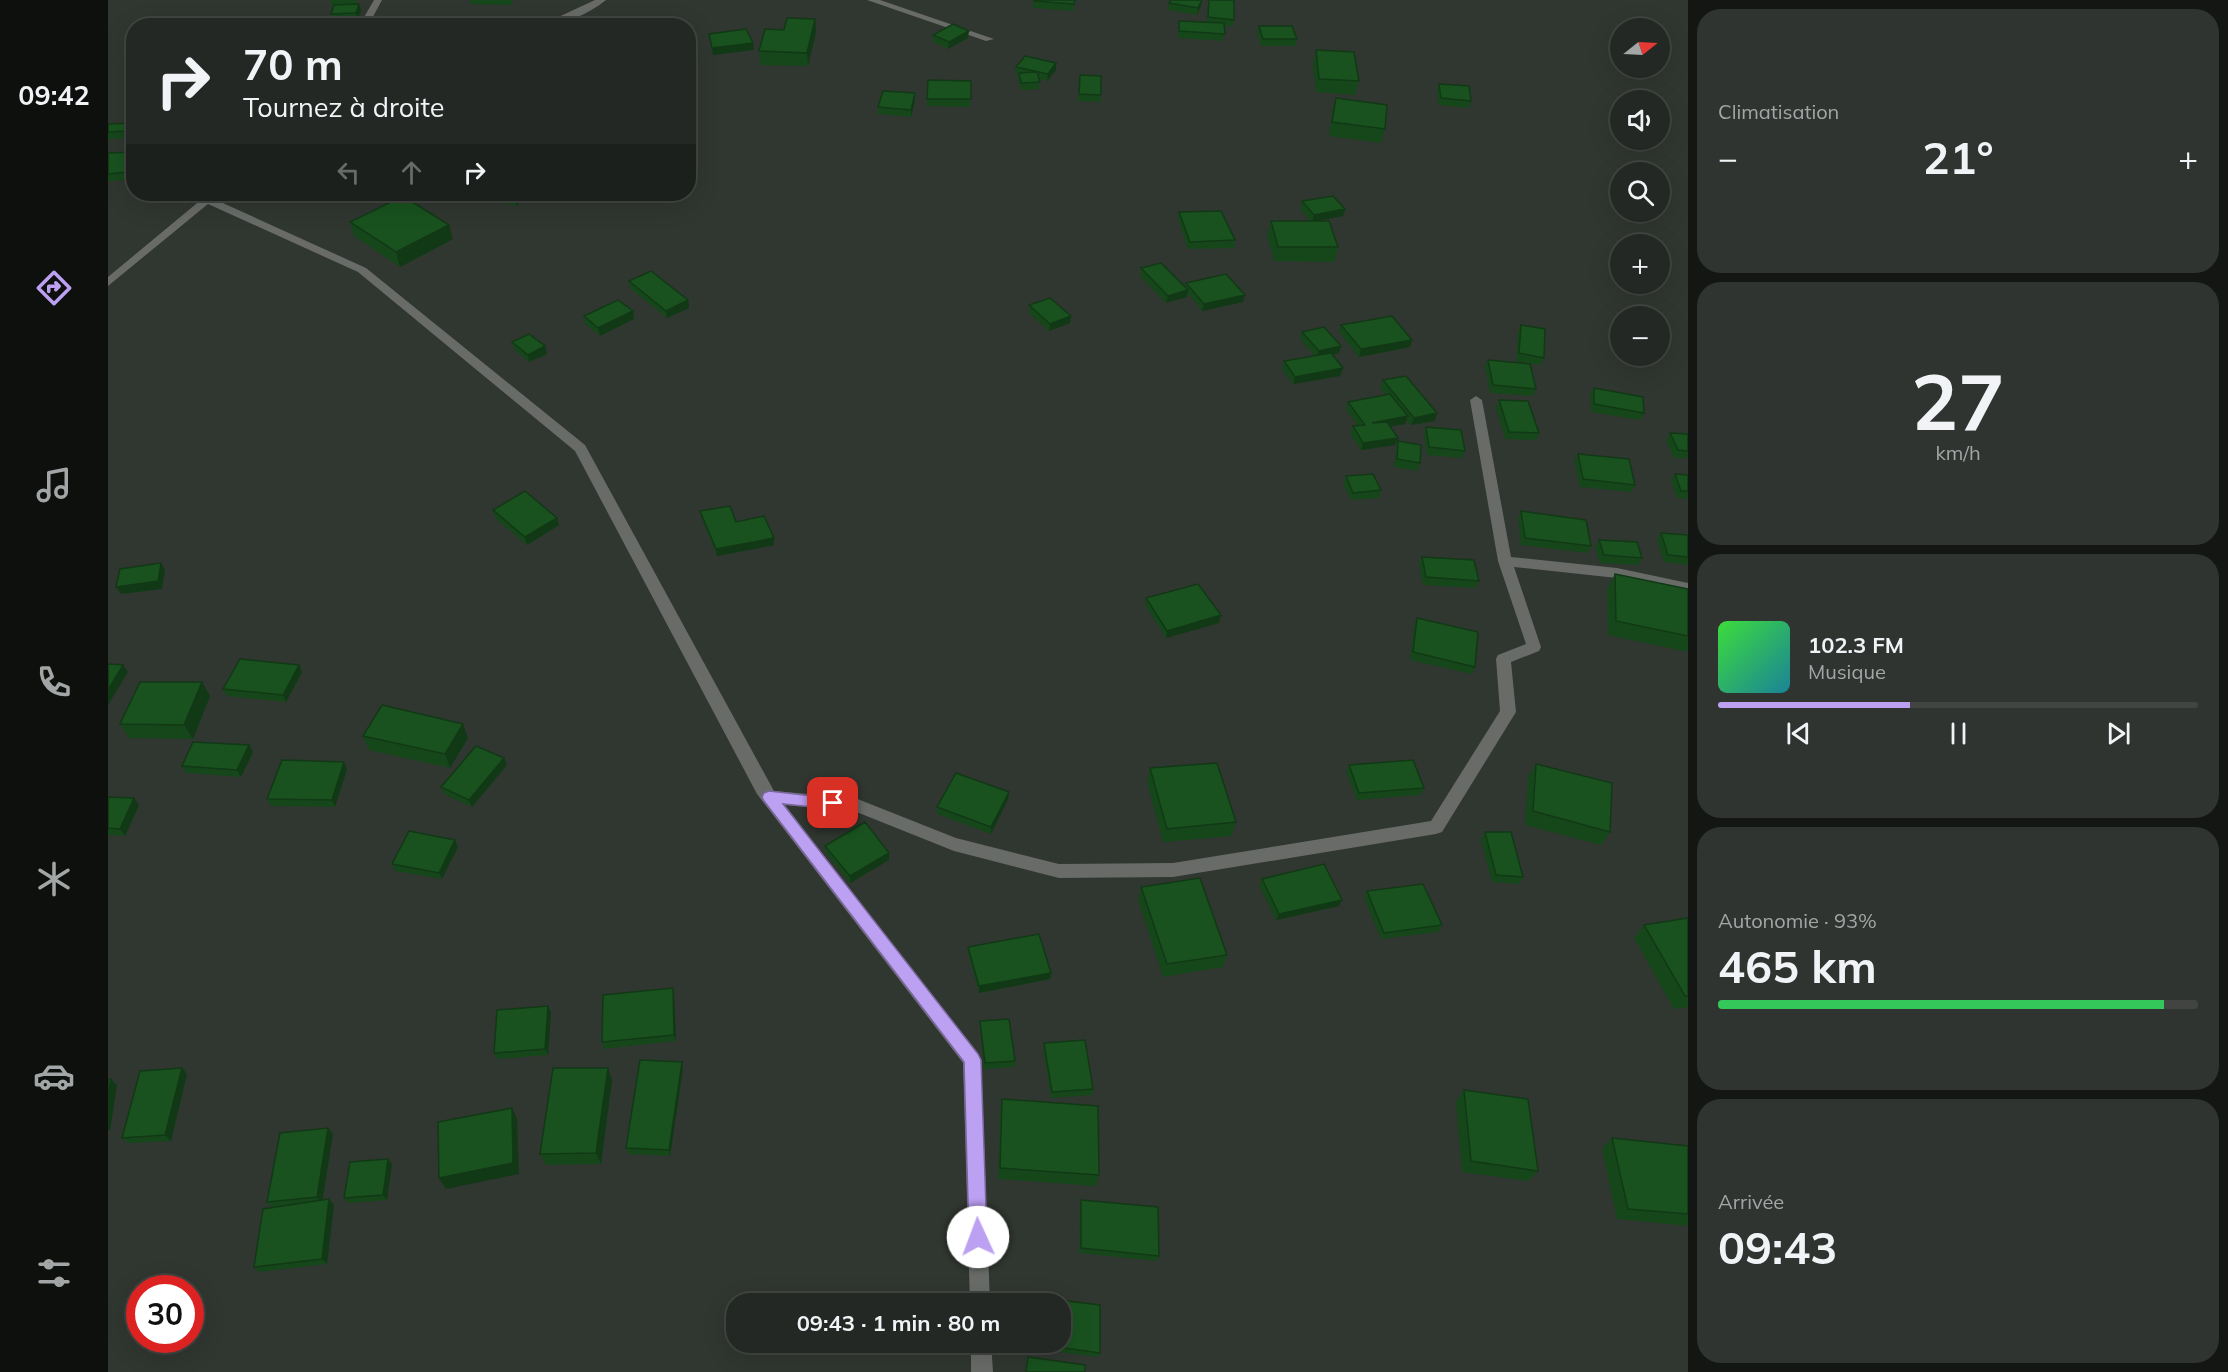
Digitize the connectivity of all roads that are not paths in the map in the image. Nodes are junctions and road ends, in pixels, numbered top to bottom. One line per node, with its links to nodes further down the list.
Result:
1 (378, 0): 4 (street)
2 (602, 0): 5 (street)
3 (871, 0): 6 (street)
4 (368, 18)
5 (565, 18)
6 (989, 39)
7 (205, 201): 9 (street)
8 (218, 201): 13 (street)
9 (108, 282)
10 (1476, 400): 11 (street)
11 (1505, 561): 12 (street); 13 (street)
12 (1688, 588)
13 (769, 797): 14 (street)
14 (980, 1293)
15 (981, 1353): 16 (street)
16 (982, 1372)

